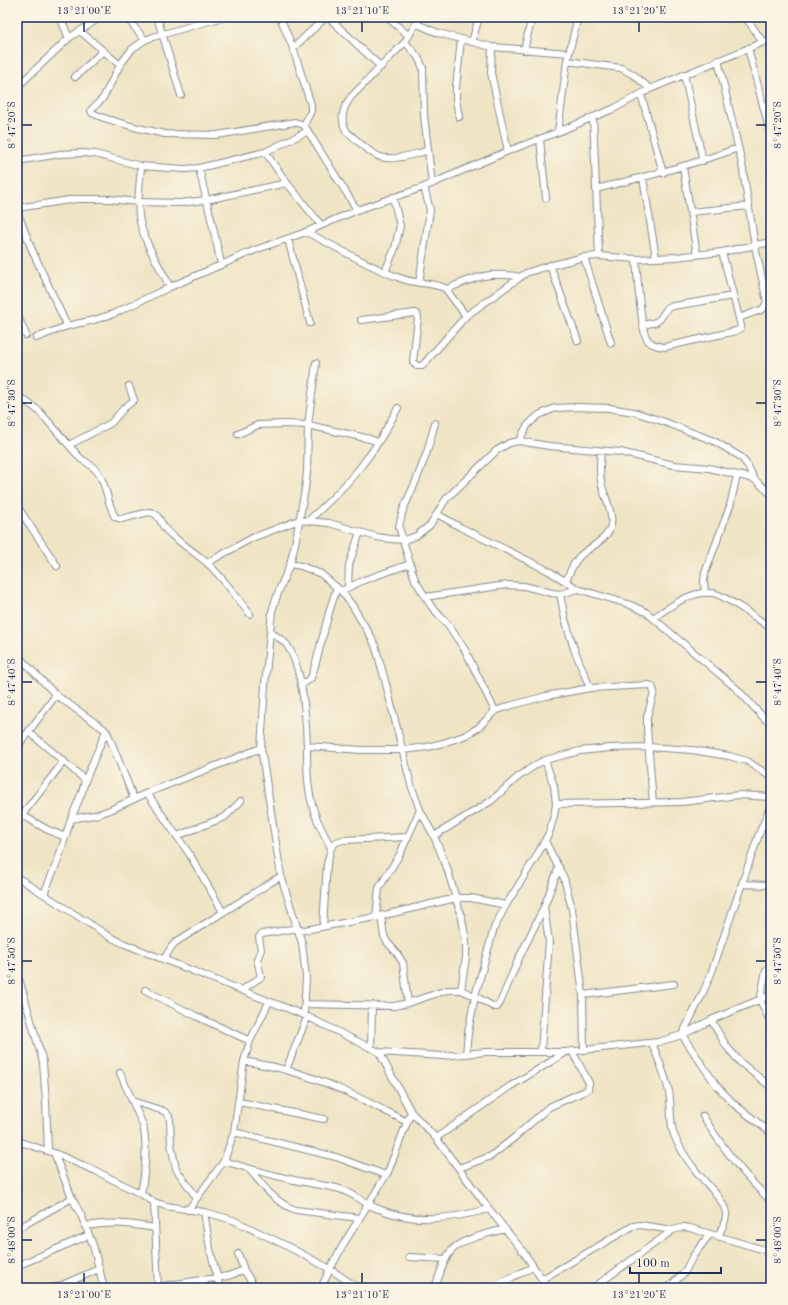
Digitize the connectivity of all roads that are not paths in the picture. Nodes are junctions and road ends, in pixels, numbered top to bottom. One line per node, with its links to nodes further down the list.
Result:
1 (60, 17): 18 (street)
2 (102, 17): 15 (street)
3 (126, 17): 21 (street)
4 (157, 17): 16 (street)
5 (223, 17): 16 (street)
6 (280, 17): 26 (street)
7 (327, 17): 26 (street); 34 (street)
8 (387, 17): 17 (street)
9 (420, 17): 14 (street)
10 (479, 17): 23 (street)
11 (578, 17): 30 (street)
12 (744, 17): 24 (street)
13 (530, 18): 28 (street)
14 (417, 24): 17 (street); 19 (street)
15 (80, 30): 18 (street); 29 (street)
16 (163, 34): 21 (street); 40 (street)
17 (409, 36): 22 (street)
18 (69, 38): 37 (street)
19 (461, 39): 23 (street); 41 (street)
20 (771, 39): 24 (street)
21 (145, 40): 33 (street)
22 (405, 42): 34 (street); 49 (street)
23 (472, 42): 25 (street)
24 (763, 42): 27 (street)
25 (492, 47): 28 (street); 50 (street)
26 (293, 48): 43 (street)
27 (748, 48): 31 (street); 46 (street)
28 (524, 50): 30 (street)
29 (103, 51): 33 (street); 36 (street)
30 (569, 53): 32 (street)
31 (718, 60): 35 (street); 48 (street)
32 (567, 61): 38 (street); 45 (street)
33 (120, 65): 43 (street)
34 (381, 67): 49 (street)
35 (684, 74): 38 (street); 53 (street)
36 (75, 77)
37 (17, 87)
38 (650, 89): 39 (street)
39 (641, 94): 42 (street); 57 (street)
40 (180, 95)
41 (459, 117)
42 (593, 117): 45 (street); 62 (street)
43 (304, 125): 44 (street)
44 (308, 131): 51 (street); 69 (street)
45 (558, 132): 47 (street)
46 (771, 136)
47 (540, 139): 50 (street); 64 (street)
48 (738, 148): 53 (street); 67 (street)
49 (427, 151): 60 (street)
50 (508, 151): 60 (street)
51 (265, 152): 56 (street); 59 (street)
52 (17, 161): 54 (street)
53 (703, 161): 55 (street)
54 (141, 166): 56 (street); 66 (street)
55 (683, 166): 57 (street); 70 (street)
56 (200, 168): 65 (street)
57 (663, 173): 58 (street)
58 (643, 178): 62 (street); 80 (street)
59 (287, 183): 65 (street); 71 (street)
60 (432, 184): 61 (street)
61 (424, 187): 63 (street); 86 (street)
62 (596, 189): 78 (street)
63 (393, 197): 69 (street); 84 (street)
64 (546, 198)
65 (206, 200): 66 (street); 82 (street)
66 (139, 202): 68 (street); 87 (street)
67 (748, 206): 70 (street); 75 (street)
68 (17, 210): 96 (street)
69 (357, 210): 71 (street)
70 (691, 212): 77 (street)
71 (322, 225): 72 (street)
72 (306, 232): 73 (street); 84 (street)
73 (288, 239): 82 (street); 94 (street)
74 (771, 242): 75 (street)
75 (755, 246): 76 (street); 92 (street)
76 (722, 252): 77 (street); 89 (street)
77 (697, 255): 80 (street)
78 (599, 256): 79 (street); 81 (street)
79 (584, 257): 83 (street); 100 (street)
80 (656, 258): 81 (street)
81 (636, 259): 95 (street)
82 (221, 265): 87 (street)
83 (550, 265): 85 (street); 99 (street)
84 (385, 272): 86 (street)
85 (520, 277): 88 (street); 91 (street)
86 (419, 282): 88 (street)
87 (170, 287): 96 (street)
88 (447, 289): 91 (street)
89 (733, 296): 92 (street); 95 (street)
90 (17, 314): 97 (street)
91 (466, 316): 93 (street)
92 (739, 318): 95 (street)
93 (360, 320)
94 (310, 323)
95 (643, 325)
96 (67, 326): 98 (street)
97 (26, 335)
98 (36, 338)
99 (578, 341)
100 (611, 342)
101 (316, 363): 106 (street)
102 (129, 386): 110 (street)
103 (17, 395): 110 (street)
104 (398, 408): 109 (street)
105 (435, 423): 120 (street)
106 (308, 425): 107 (street); 109 (street); 117 (street)
107 (238, 434)
108 (519, 441): 111 (street); 113 (street); 116 (street)
109 (378, 442): 118 (street)
110 (69, 445): 121 (street)
111 (601, 450): 112 (street); 125 (street)
112 (737, 475): 113 (street); 129 (street)
113 (754, 479): 114 (street)
114 (771, 494)
115 (17, 506): 124 (street)
116 (437, 514): 120 (street); 125 (street)
117 (299, 520): 118 (street); 121 (street); 122 (street)
118 (309, 520): 119 (street)
119 (360, 532): 120 (street); 126 (street)
120 (404, 540): 123 (street)
121 (207, 563): 132 (street)
122 (290, 564): 128 (street); 135 (street)
123 (410, 564): 126 (street); 131 (street)
124 (57, 566)
125 (566, 581): 127 (street)
126 (348, 588): 128 (street)
127 (578, 588): 130 (street); 133 (street)
128 (339, 589): 137 (street); 148 (street)
129 (705, 593): 133 (street); 134 (street)
130 (560, 594): 131 (street); 138 (street)
131 (426, 596): 140 (street)
132 (250, 614)
133 (653, 618): 141 (street)
134 (771, 628)
135 (270, 632): 137 (street); 147 (street)
136 (17, 657): 139 (street)
137 (301, 686): 144 (street)
138 (590, 688): 140 (street); 146 (street)
139 (56, 696): 142 (street); 143 (street)
140 (495, 711): 148 (street)
141 (771, 723)
142 (106, 731): 152 (street); 155 (street)
143 (29, 732): 145 (street); 150 (street)
144 (307, 746): 148 (street); 168 (street)
145 (17, 747)
146 (648, 747): 149 (street); 151 (street); 157 (street)
147 (261, 748): 153 (street); 171 (street)
148 (403, 750): 160 (street)
149 (545, 760): 158 (street); 164 (street)
150 (64, 761): 152 (street); 161 (street)
151 (771, 778)
152 (85, 781): 162 (street)
153 (147, 793): 155 (street); 163 (street)
154 (771, 797): 157 (street)
155 (134, 799): 162 (street)
156 (241, 801): 163 (street)
157 (653, 803): 158 (street)
158 (556, 804): 167 (street)
159 (771, 805): 172 (street)
160 (420, 810): 164 (street); 166 (street)
161 (20, 814): 165 (street)
162 (71, 819): 165 (street)
163 (177, 836): 178 (street)
164 (434, 836): 175 (street)
165 (65, 837): 174 (street)
166 (408, 837): 168 (street); 179 (street)
167 (545, 841): 169 (street); 176 (street)
168 (331, 848): 180 (street)
169 (559, 867): 177 (street); 189 (street)
170 (17, 876): 174 (street)
171 (281, 876): 178 (street); 181 (street)
172 (742, 884): 173 (street); 200 (street)
173 (771, 885)
174 (44, 894): 182 (street)
175 (456, 898): 176 (street); 179 (street); 188 (street)
176 (506, 905): 191 (street)
177 (544, 907): 191 (street); 205 (street)
178 (223, 912): 182 (street)
179 (378, 917): 180 (street); 194 (street)
180 (324, 926): 181 (street)
181 (298, 929): 187 (street); 195 (street)
182 (164, 959): 187 (street)
183 (771, 965): 192 (street)
184 (20, 982): 223 (street)
185 (674, 984): 189 (street)
186 (145, 990): 201 (street)
187 (242, 990): 193 (street)
188 (461, 990): 191 (street); 194 (street)
189 (583, 994): 204 (street)
190 (771, 995): 192 (street)
191 (475, 996): 208 (street)
192 (760, 1000): 198 (street); 199 (street)
193 (269, 1002): 197 (street); 201 (street)
194 (408, 1003): 196 (street)
195 (305, 1004): 196 (street); 197 (street)
196 (372, 1005): 203 (street)
197 (305, 1016): 203 (street); 210 (street)
198 (711, 1020): 200 (street); 212 (street)
199 (771, 1023)
200 (682, 1035): 202 (street); 220 (street)
201 (250, 1041): 209 (street)
202 (652, 1043): 204 (street); 245 (street)
203 (371, 1048): 206 (street)
204 (584, 1050): 207 (street)
205 (541, 1051): 207 (street); 208 (street)
206 (379, 1052): 208 (street); 215 (street)
207 (568, 1052): 221 (street); 225 (street)
208 (466, 1054)
209 (244, 1061): 210 (street); 214 (street)
210 (286, 1070): 218 (street)
211 (120, 1073): 213 (street)
212 (771, 1087)
213 (132, 1101): 228 (street); 230 (street)
214 (239, 1102): 217 (street); 219 (street)
215 (411, 1112): 218 (street); 221 (street)
216 (703, 1116): 231 (street)
217 (324, 1120)
218 (407, 1122): 227 (street)
219 (234, 1132): 224 (street); 227 (street)
220 (771, 1132)
221 (436, 1138): 225 (street)
222 (17, 1141): 223 (street)
223 (51, 1152): 228 (street); 229 (street)
224 (224, 1161): 226 (street); 230 (street)
225 (459, 1168): 234 (street)
226 (250, 1170): 233 (street); 237 (street)
227 (386, 1175): 233 (street)
228 (141, 1194): 232 (street)
229 (72, 1198): 238 (street); 240 (street)
230 (197, 1198): 235 (street)
231 (771, 1201)
232 (154, 1202): 235 (street); 239 (street)
233 (367, 1204): 234 (street); 237 (street)
234 (489, 1209): 241 (street)
235 (188, 1210): 236 (street)
236 (204, 1212): 253 (street); 255 (street)
237 (358, 1218): 253 (street)
238 (85, 1226): 239 (street); 244 (street)
239 (155, 1228): 258 (street)
240 (17, 1229)
241 (505, 1229): 249 (street); 251 (street)
242 (673, 1230): 243 (street); 256 (street); 270 (street)
243 (710, 1234): 245 (street); 271 (street)
244 (89, 1235): 250 (street); 252 (street)
245 (718, 1236): 246 (street)
246 (771, 1252)
247 (238, 1254): 254 (street)
248 (408, 1257): 249 (street)
249 (446, 1259): 267 (street)
250 (17, 1266)
251 (533, 1267): 256 (street); 268 (street)
252 (99, 1269): 260 (street); 261 (street)
253 (330, 1269): 265 (street); 266 (street)
254 (244, 1270): 255 (street); 264 (street)
255 (217, 1277): 258 (street); 263 (street)
256 (542, 1279): 269 (street)
257 (17, 1281): 259 (street)
258 (158, 1287): 262 (street)
259 (21, 1288)
260 (55, 1288)
261 (104, 1288)
262 (149, 1288)
263 (220, 1288)
264 (255, 1288)
265 (321, 1288)
266 (358, 1288)
267 (435, 1288)
268 (490, 1288)
269 (548, 1288)
270 (593, 1288)
271 (670, 1288)

